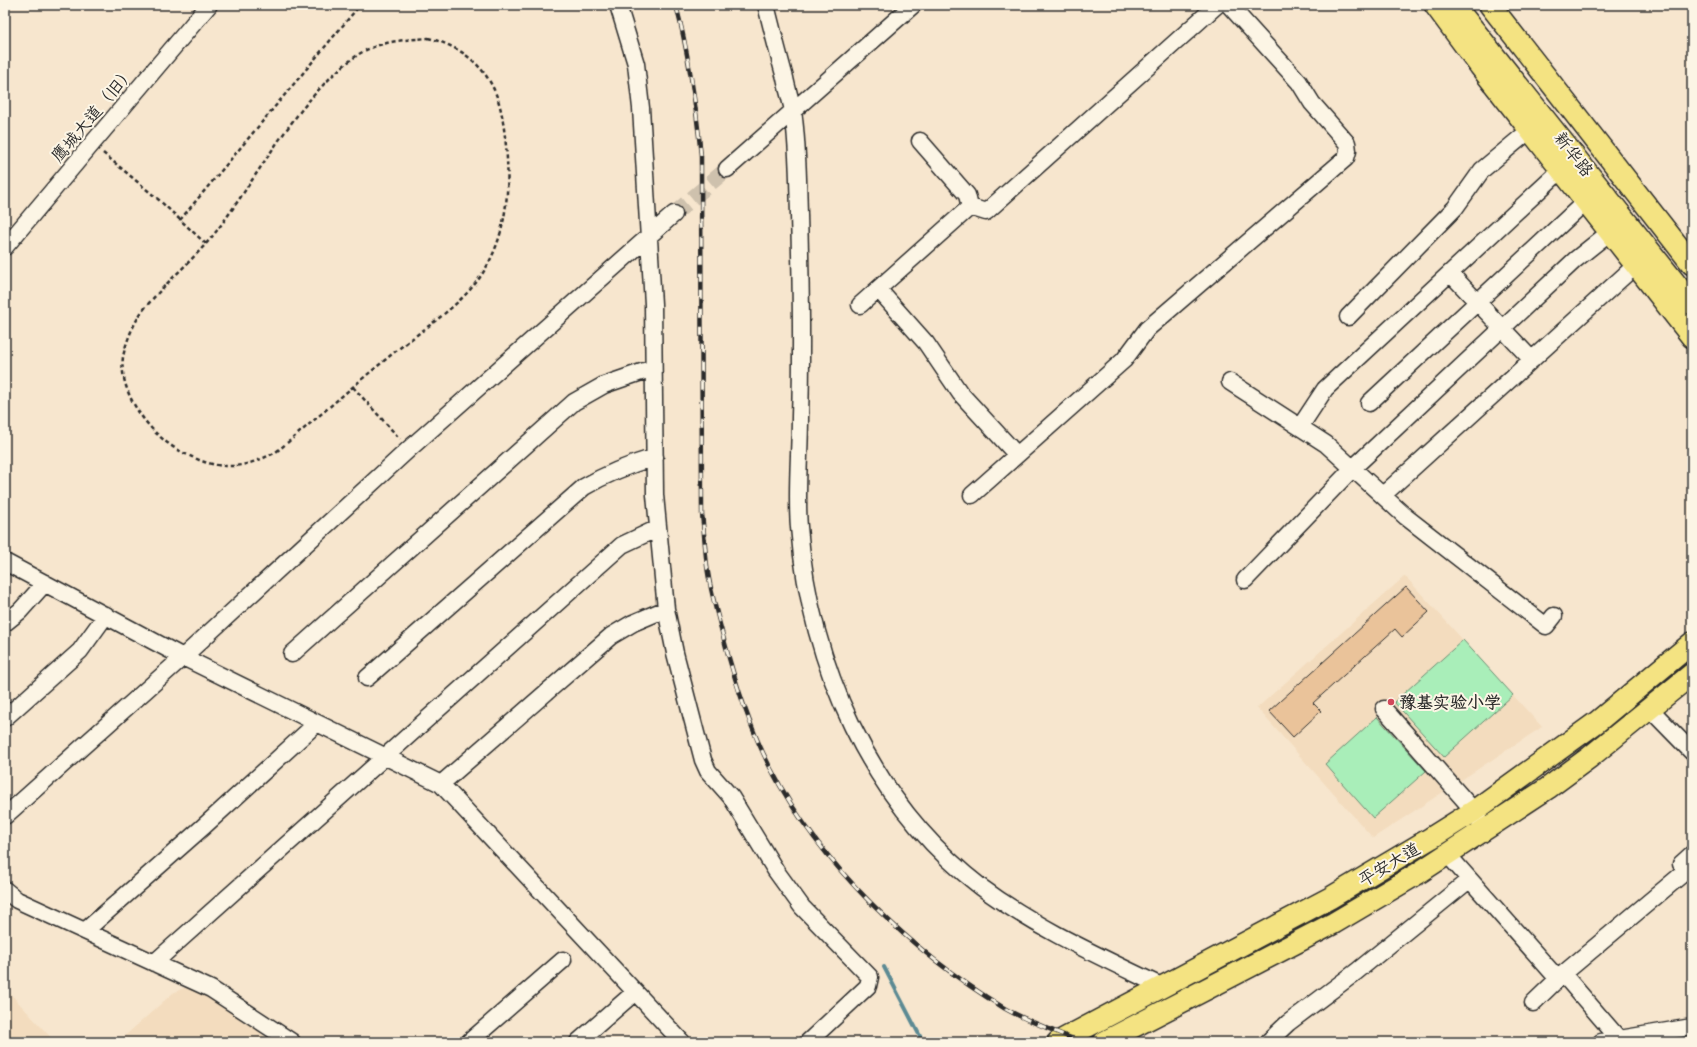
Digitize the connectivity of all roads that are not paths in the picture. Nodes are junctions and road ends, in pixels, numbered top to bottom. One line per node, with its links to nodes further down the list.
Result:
1 (209, 5): 22 (street, 鹰城大道（旧）)
2 (618, 5): 21 (street)
3 (766, 5): 12 (street)
4 (913, 5): 12 (street)
5 (1217, 5): 18 (street)
6 (1229, 5): 39 (street)
7 (1435, 5): 13 (main road)
8 (1454, 5): 11 (main road, 新华路)
9 (1471, 5): 11 (main road, 新华路)
10 (1490, 5): 23 (main road)
11 (1499, 52): 27 (main road, 新华路); 29 (main road, 新华路)
12 (793, 111): 15 (street); 75 (street)
13 (1530, 130): 16 (main road); 31 (street)
14 (920, 141): 18 (street)
15 (726, 169)
16 (1561, 170): 17 (main road); 25 (street)
17 (1586, 201): 20 (main road); 28 (street)
18 (970, 207): 26 (street)
19 (674, 214): 21 (street)
20 (1610, 232): 24 (main road); 32 (street)
21 (649, 237): 35 (street); 54 (street)
22 (5, 247)
23 (1692, 264)
24 (1636, 265): 33 (main road); 34 (street)
25 (1450, 273): 28 (street); 38 (street)
26 (878, 289): 30 (street); 39 (street)
27 (1692, 290)
28 (1477, 302): 32 (street); 37 (street)
29 (1692, 304)
30 (860, 305)
31 (1348, 317)
32 (1502, 328): 34 (street); 41 (street)
33 (1692, 337)
34 (1532, 360): 43 (street)
35 (653, 368): 40 (street); 53 (street)
36 (1230, 382): 38 (street)
37 (1368, 403)
38 (1300, 427): 41 (street)
39 (1017, 455): 42 (street)
40 (655, 457): 44 (street); 56 (street)
41 (1353, 468): 43 (street); 46 (street)
42 (972, 495)
43 (1383, 495): 50 (street)
44 (658, 528): 48 (street); 62 (street)
45 (5, 562): 47 (street)
46 (1245, 580)
47 (45, 583): 49 (street); 51 (street)
48 (666, 609): 63 (street); 84 (street)
49 (106, 615): 54 (street); 59 (street)
50 (1554, 616)
51 (5, 623)
52 (1692, 643): 64 (main road, 平安大道)
53 (292, 654)
54 (184, 657): 60 (street); 65 (street)
55 (1692, 674): 58 (main road, 平安大道)
56 (367, 678)
57 (1384, 709): 64 (street)
58 (1650, 709): 61 (street); 66 (main road, 平安大道)
59 (5, 718)
60 (317, 723): 62 (street); 71 (street)
61 (1692, 752)
62 (385, 756): 63 (street); 73 (street)
63 (441, 784): 76 (street)
64 (1474, 811): 66 (street); 75 (main road, 平安大道)
65 (5, 816)
66 (1486, 830): 68 (main road, 平安大道)
67 (1692, 854): 74 (street)
68 (1448, 855): 69 (street); 86 (main road, 平安大道)
69 (1470, 880): 74 (street); 87 (street)
70 (5, 890): 71 (street)
71 (85, 931): 73 (street)
72 (563, 960): 81 (street)
73 (154, 963): 80 (street)
74 (1560, 977): 77 (street); 79 (street)
75 (1163, 987): 85 (main road, 平安大道)
76 (635, 992): 82 (street); 83 (street)
77 (1533, 1004)
78 (1692, 1027): 79 (street)
79 (1619, 1039): 88 (street)
80 (292, 1042)
81 (469, 1042)
82 (578, 1042)
83 (682, 1042)
84 (808, 1042)
85 (1058, 1042)
86 (1104, 1042)
87 (1268, 1042)
88 (1601, 1042)

